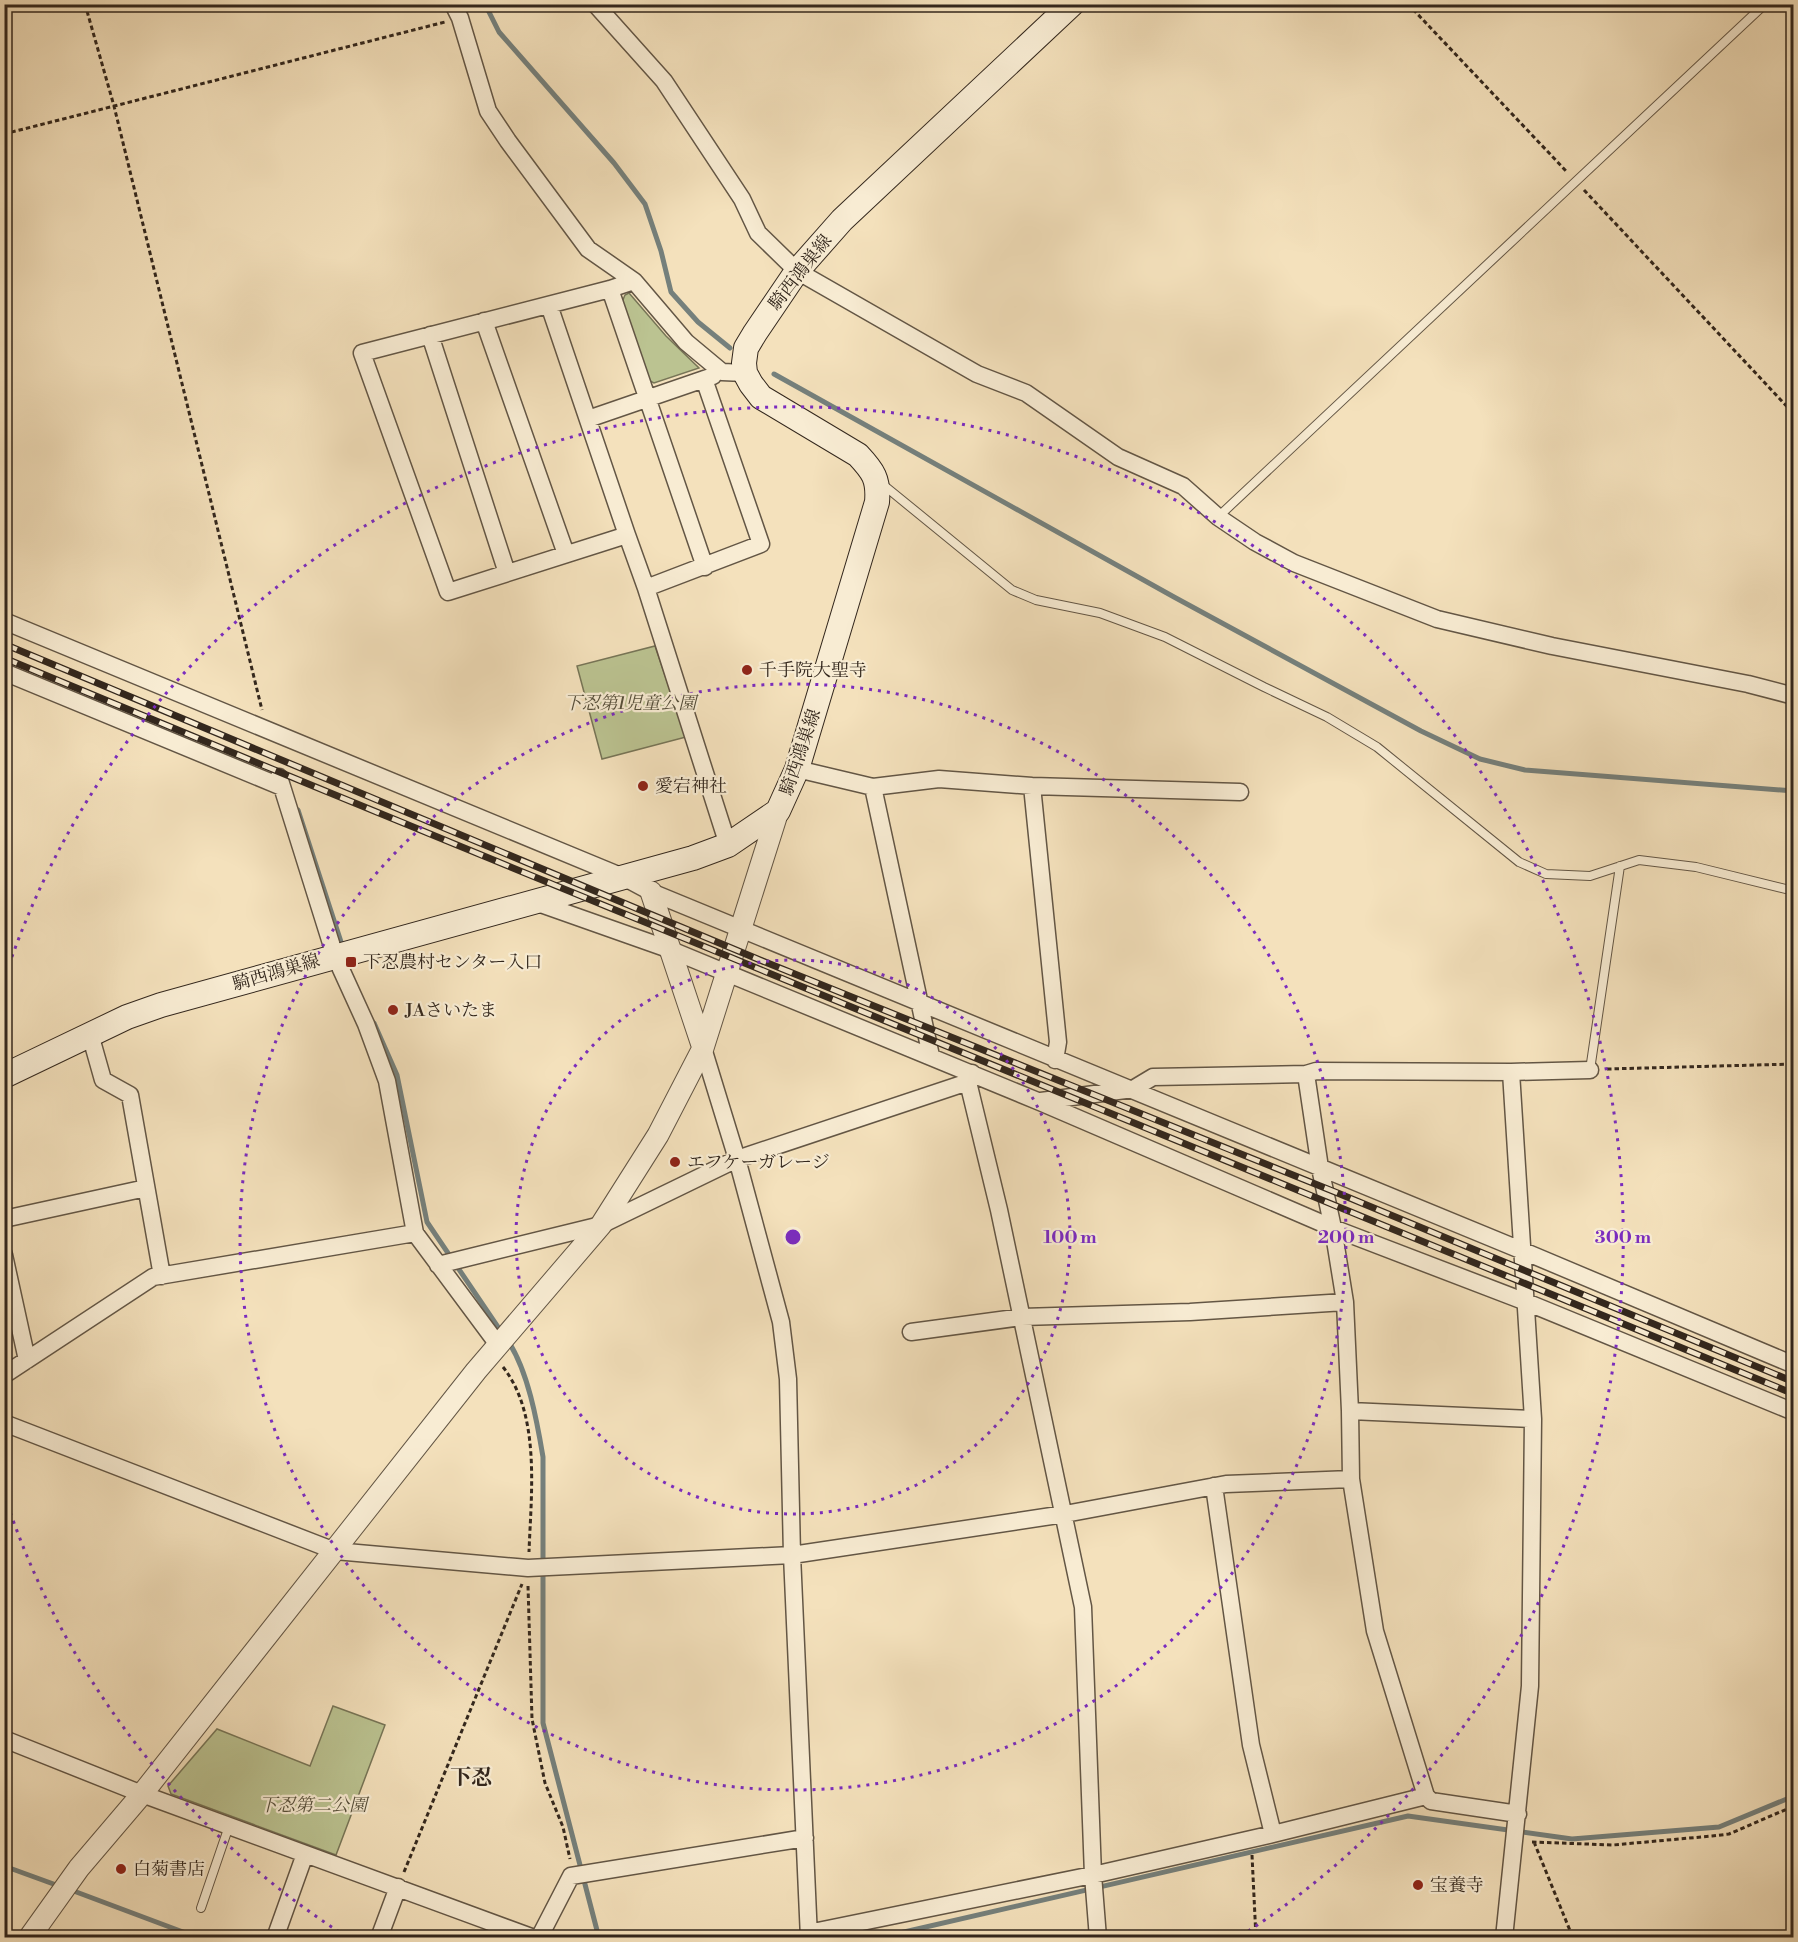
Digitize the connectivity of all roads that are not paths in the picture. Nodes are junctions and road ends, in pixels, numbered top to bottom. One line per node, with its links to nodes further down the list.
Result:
1 (595, 4): 5 (street)
2 (1072, 4): 5 (main road, 騎西鴻巣線)
3 (1765, 4): 16 (lane)
4 (457, 11): 6 (street)
5 (796, 271): 11 (main road, 騎西鴻巣線); 16 (street)
6 (634, 281): 7 (street); 11 (street)
7 (610, 289): 8 (street); 13 (street)
8 (549, 305): 9 (street); 14 (street)
9 (484, 321): 10 (street); 18 (street)
10 (430, 336): 20 (street); 20 (street)
11 (734, 373): 12 (street); 15 (main road)
12 (704, 379): 13 (street); 19 (street)
13 (648, 399): 14 (street); 19 (street)
14 (588, 419): 17 (street)
15 (877, 480): 25 (main road, 騎西鴻巣線); 31 (lane)
16 (1218, 517): 24 (street)
17 (627, 535): 18 (street); 21 (street)
18 (566, 554): 20 (street)
19 (705, 567): 21 (street)
20 (507, 573)
21 (646, 588): 30 (street)
22 (4, 621): 32 (street)
23 (4, 672): 38 (street)
24 (1794, 696)
25 (797, 769): 27 (street); 29 (main road, 騎西鴻巣線)
26 (1032, 786): 27 (street); 28 (street); 44 (street)
27 (873, 787): 40 (street)
28 (1240, 792)
29 (778, 812): 30 (main road, 騎西鴻巣線); 36 (street)
30 (728, 845): 32 (main road, 騎西鴻巣線)
31 (1620, 866): 33 (lane); 45 (lane)
32 (623, 877): 34 (street); 35 (main road, 騎西鴻巣線)
33 (1794, 891)
34 (651, 892): 36 (street); 37 (street)
35 (532, 901): 37 (street); 38 (main road, 騎西鴻巣線)
36 (741, 929): 39 (street); 40 (street)
37 (670, 950): 39 (street); 42 (street)
38 (341, 954): 41 (main road, 騎西鴻巣線); 58 (street)
39 (728, 974): 42 (street); 43 (street)
40 (920, 1001): 43 (street); 44 (street)
41 (90, 1034): 48 (main road, 騎西鴻巣線); 54 (street)
42 (703, 1048): 52 (street); 56 (street)
43 (931, 1056): 49 (street)
44 (1055, 1060): 50 (street)
45 (1590, 1070): 46 (street)
46 (1511, 1072): 47 (street); 59 (street)
47 (1306, 1074): 50 (street); 53 (street)
48 (4, 1076)
49 (970, 1078): 51 (street); 52 (street); 65 (street)
50 (1133, 1089): 51 (street); 53 (street)
51 (1041, 1102): 57 (street)
52 (737, 1159): 56 (street); 79 (street)
53 (1320, 1168): 57 (street); 59 (street)
54 (146, 1188): 55 (street); 62 (street)
55 (4, 1219)
56 (601, 1225): 61 (street); 67 (street)
57 (1333, 1228): 63 (street); 64 (street)
58 (415, 1233): 61 (street); 62 (street)
59 (1523, 1251): 64 (street); 69 (street)
60 (4, 1255): 68 (street)
61 (438, 1265): 67 (street)
62 (162, 1276): 68 (street)
63 (1345, 1302): 65 (street); 71 (street)
64 (1526, 1302): 72 (street); 73 (street)
65 (1022, 1317): 66 (street); 77 (street)
66 (911, 1332)
67 (496, 1350): 78 (street)
68 (27, 1360): 70 (street)
69 (1794, 1365)
70 (4, 1375)
71 (1350, 1411): 73 (street); 75 (street)
72 (1794, 1412)
73 (1533, 1419): 83 (street)
74 (4, 1423): 78 (street)
75 (1351, 1479): 76 (street); 82 (street)
76 (1214, 1486): 77 (street); 85 (street)
77 (1065, 1514): 79 (street); 88 (street)
78 (335, 1551): 79 (street); 81 (street)
79 (792, 1556): 86 (street)
80 (4, 1738): 81 (street)
81 (142, 1794): 84 (street); 92 (street)
82 (1426, 1796): 83 (street); 85 (street)
83 (1518, 1815): 98 (street)
84 (229, 1826): 87 (street); 90 (lane)
85 (1273, 1834): 88 (street)
86 (806, 1838): 91 (street); 96 (street)
87 (305, 1854): 89 (street); 93 (street)
88 (1093, 1875): 91 (street); 97 (street)
89 (398, 1887): 94 (street); 95 (street)
90 (201, 1908)
91 (808, 1935)
92 (29, 1938)
93 (275, 1938)
94 (380, 1938)
95 (534, 1938)
96 (539, 1938)
97 (1098, 1938)
98 (1504, 1938)

